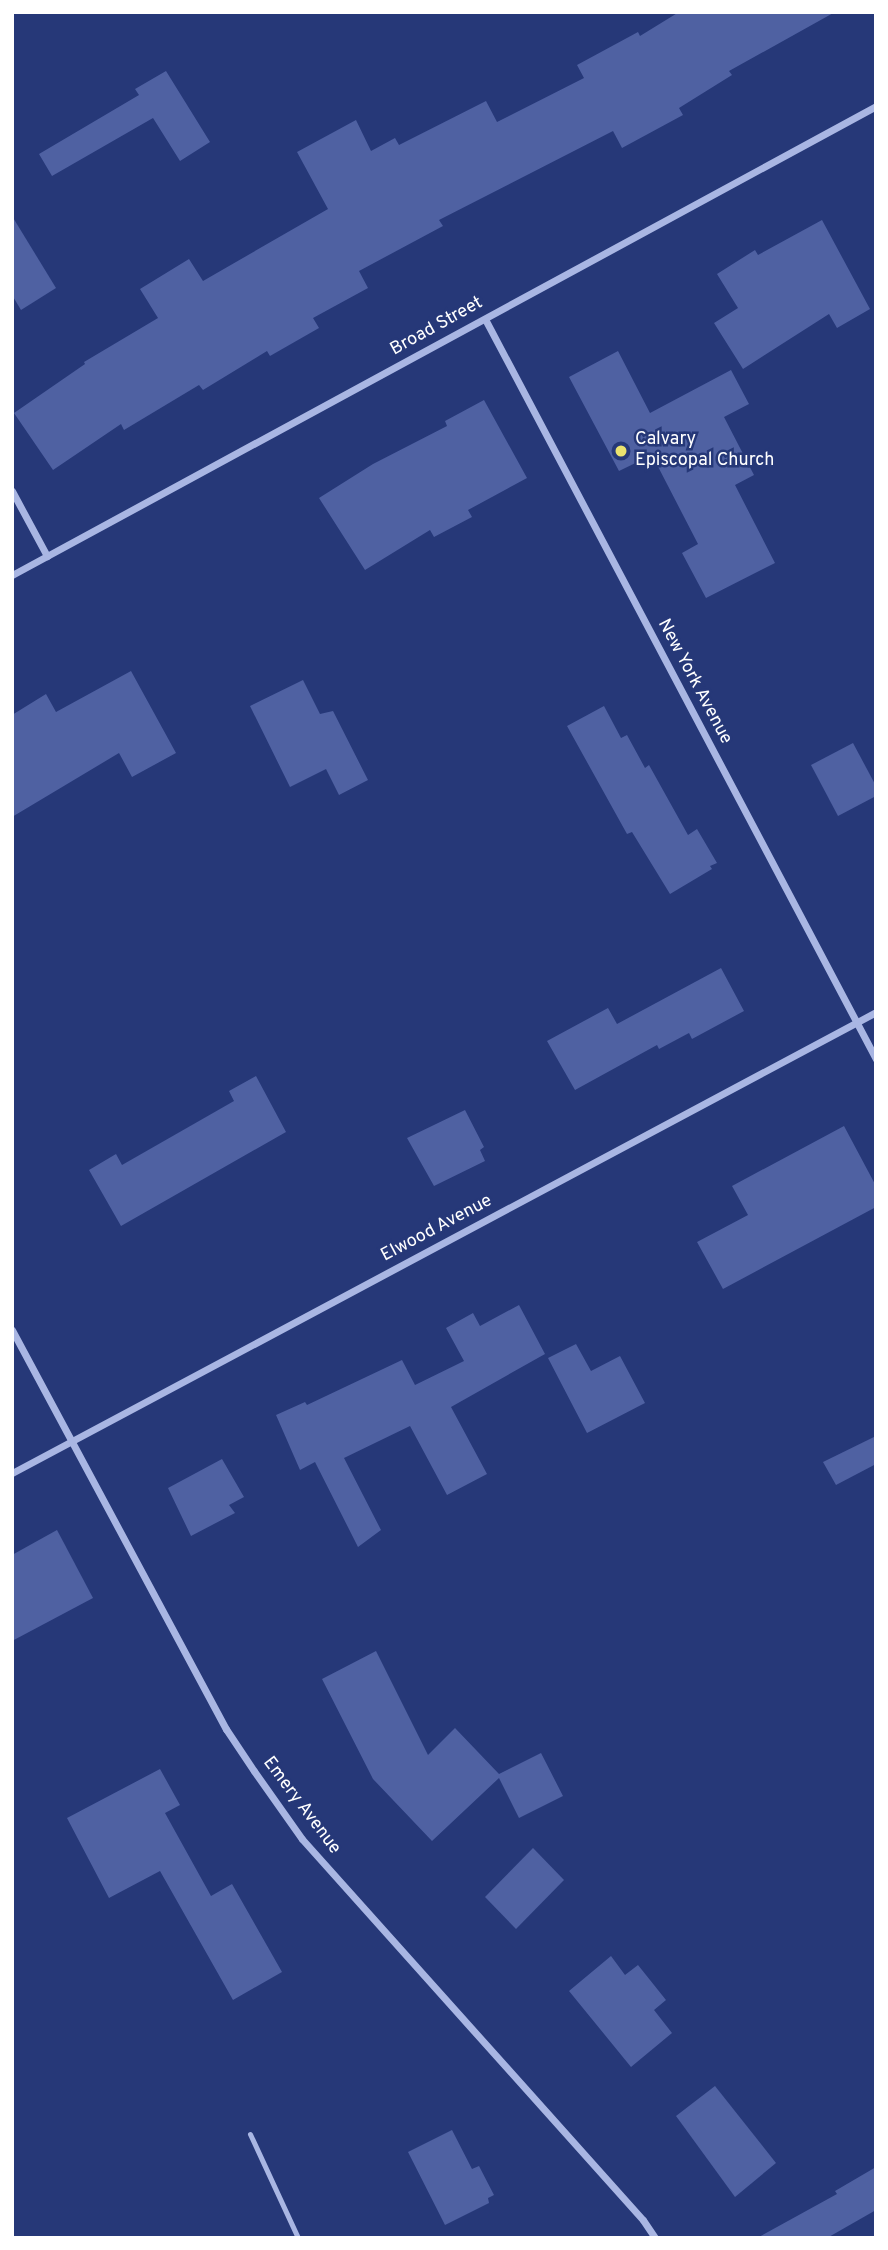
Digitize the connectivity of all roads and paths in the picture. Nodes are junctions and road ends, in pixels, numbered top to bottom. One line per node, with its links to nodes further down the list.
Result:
1 (876, 106): 2 (street, Broad Street)
2 (485, 319): 4 (street, Broad Street); 7 (street, New York Avenue)
3 (12, 491): 4 (street)
4 (47, 556): 5 (street, Broad Street)
5 (12, 575)
6 (876, 1012): 7 (street, Elwood Avenue)
7 (856, 1023): 8 (street, New York Avenue); 10 (street, Elwood Avenue)
8 (876, 1059)
9 (12, 1330): 10 (street, Emery Avenue)
10 (73, 1442): 11 (street, Elwood Avenue); 14 (street, Emery Avenue)
11 (12, 1473)
12 (250, 2134): 13 (lane)
13 (298, 2238)
14 (655, 2238)

